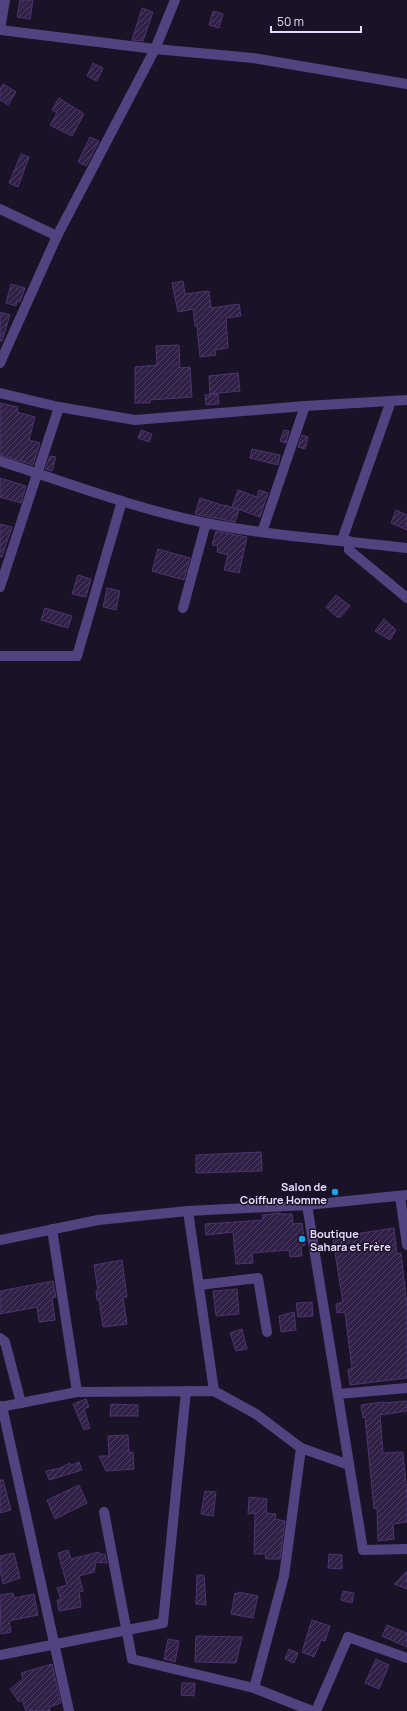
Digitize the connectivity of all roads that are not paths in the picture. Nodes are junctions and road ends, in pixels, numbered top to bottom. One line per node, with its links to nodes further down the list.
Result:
1 (5, 0): 3 (street)
2 (175, 0): 4 (street)
3 (0, 30): 4 (street)
4 (155, 49): 5 (street); 7 (street)
5 (407, 84)
6 (0, 209): 7 (street)
7 (57, 236): 8 (street)
8 (0, 363)
9 (0, 393): 13 (street)
10 (407, 400): 11 (street)
11 (391, 401): 12 (street); 19 (street)
12 (305, 406): 13 (street); 18 (street)
13 (59, 407): 15 (street)
14 (0, 462): 15 (street)
15 (37, 474): 16 (street); 21 (street)
16 (122, 501): 17 (street); 24 (street)
17 (206, 523): 18 (street); 23 (street)
18 (262, 532): 19 (street)
19 (346, 541): 20 (street); 22 (street)
20 (407, 548)
21 (0, 587)
22 (407, 598)
23 (184, 608)
24 (0, 656)
25 (403, 1195): 26 (street); 30 (street)
26 (307, 1205): 27 (street); 38 (street)
27 (188, 1211): 28 (street); 31 (street)
28 (52, 1229): 29 (street); 37 (street)
29 (0, 1240)
30 (407, 1245)
31 (199, 1285): 32 (street); 36 (street)
32 (267, 1332)
33 (0, 1338): 39 (street)
34 (407, 1388): 38 (street)
35 (186, 1391): 36 (street); 37 (street); 45 (street)
36 (214, 1391): 41 (street)
37 (78, 1392): 39 (street)
38 (338, 1394): 42 (street)
39 (21, 1403): 40 (street)
40 (1, 1407): 46 (street)
41 (301, 1448): 42 (street); 49 (street)
42 (349, 1465): 44 (street)
43 (104, 1512): 45 (street)
44 (407, 1549)
45 (126, 1630): 46 (street); 49 (street)
46 (54, 1644): 47 (street); 50 (street)
47 (0, 1655)
48 (407, 1658): 52 (street)
49 (254, 1688): 51 (street)
50 (69, 1711)
51 (312, 1711)
52 (316, 1711)

